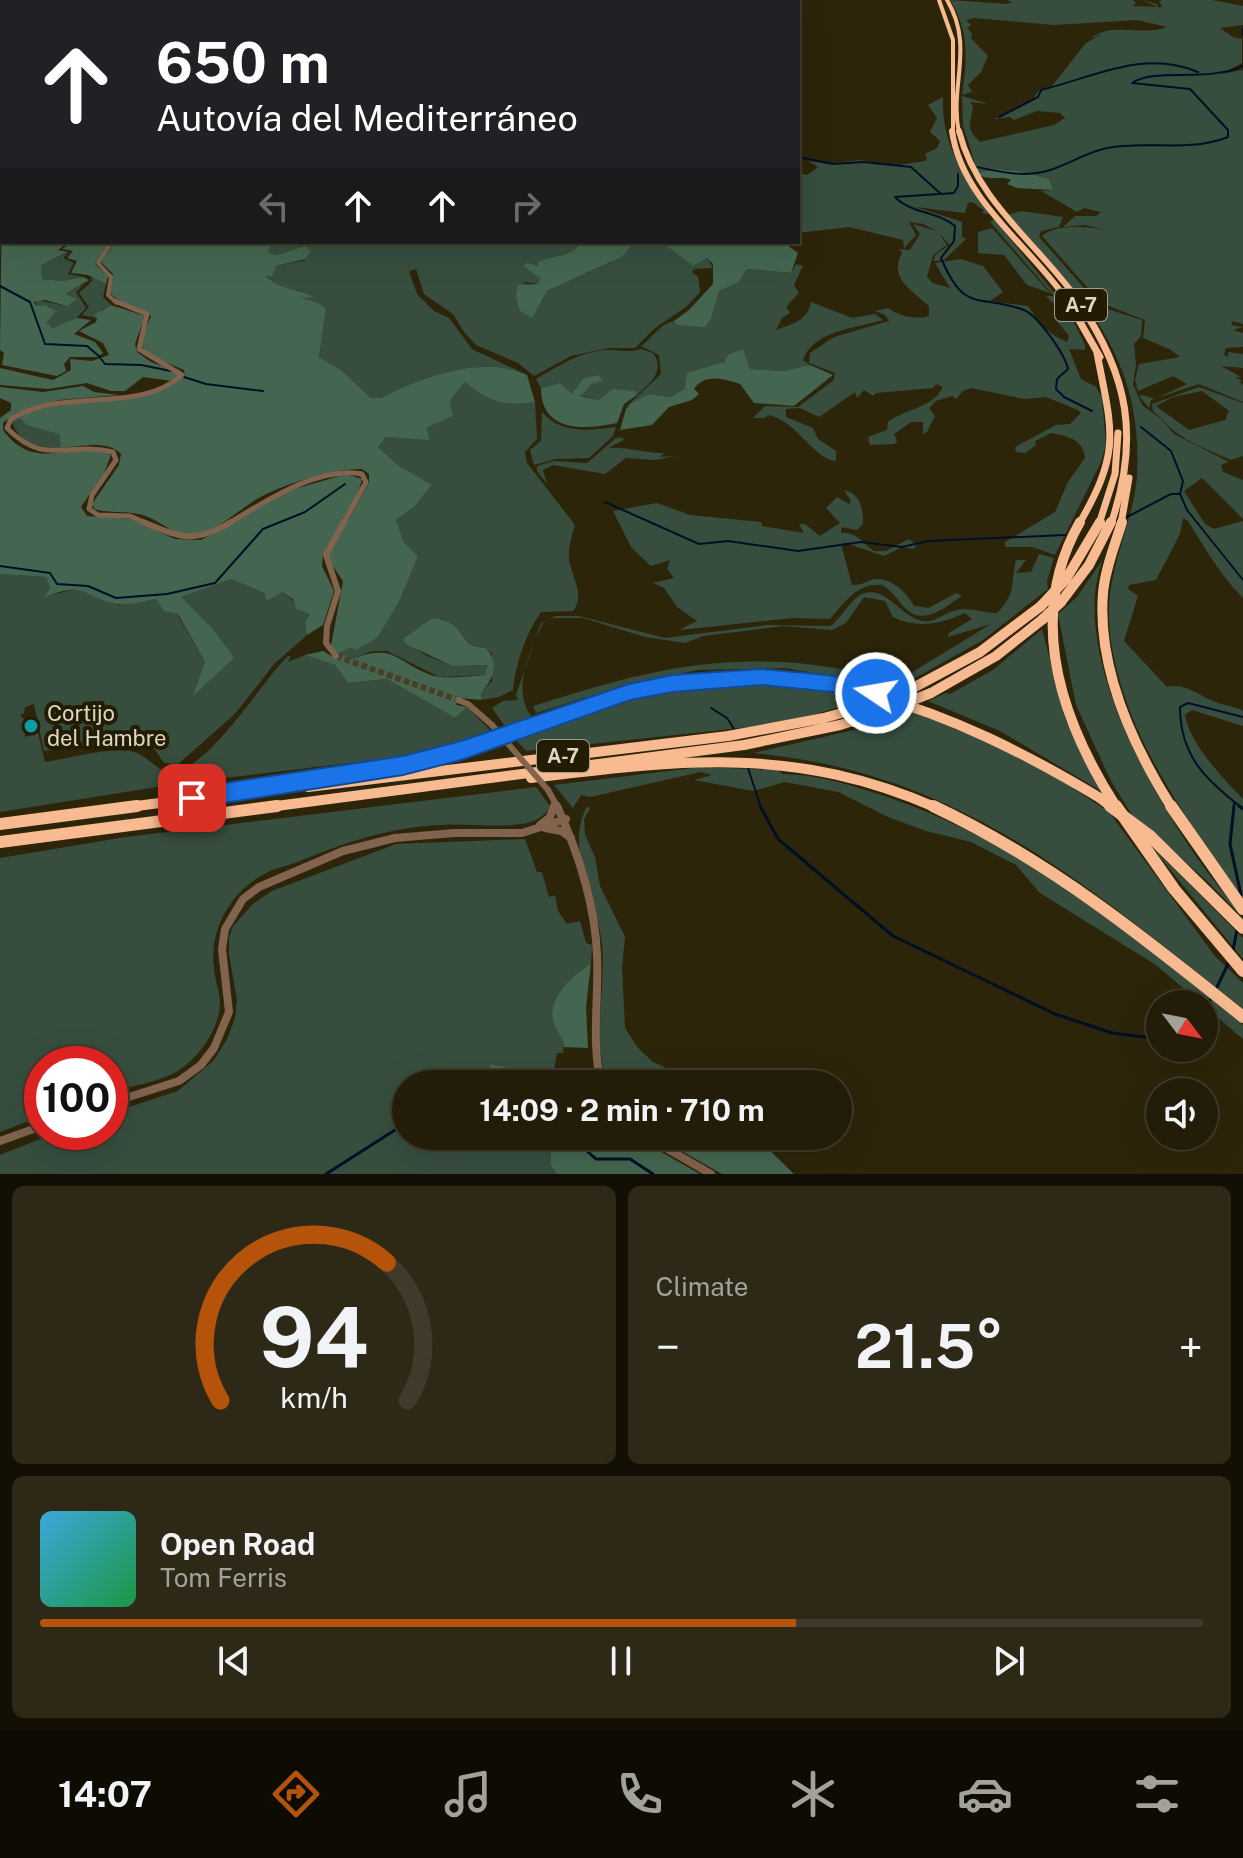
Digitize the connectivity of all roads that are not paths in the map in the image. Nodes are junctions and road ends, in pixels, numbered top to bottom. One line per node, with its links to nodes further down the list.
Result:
1 (939, 0): 3 (highway, A-7)
2 (947, 0): 3 (highway, A-7)
3 (966, 165): 4 (highway, A-7)
4 (1004, 220): 6 (highway, A-7); 7 (highway, A-7)
5 (111, 244): 8 (street)
6 (1115, 445): 11 (highway, A-7, bridge); 20 (highway)
7 (1129, 467): 10 (highway, A-7, bridge); 18 (highway)
8 (336, 656)
9 (458, 700): 12 (street, bridge)
10 (448, 784): 17 (highway, A-7); 21 (highway)
11 (254, 790): 14 (highway, A-7); 19 (highway, bridge)
12 (555, 801): 13 (street); 15 (street)
13 (566, 819): 15 (street); 16 (street)
14 (0, 824)
15 (538, 828): 16 (street); 23 (street)
16 (571, 838): 22 (street)
17 (0, 842)
18 (1243, 909)
19 (1243, 928)
20 (1243, 971)
21 (1243, 1017)
22 (598, 1070)
23 (128, 1097)
24 (24, 1132): 25 (street)
25 (0, 1141)
26 (669, 1150): 27 (street)
27 (711, 1174)

